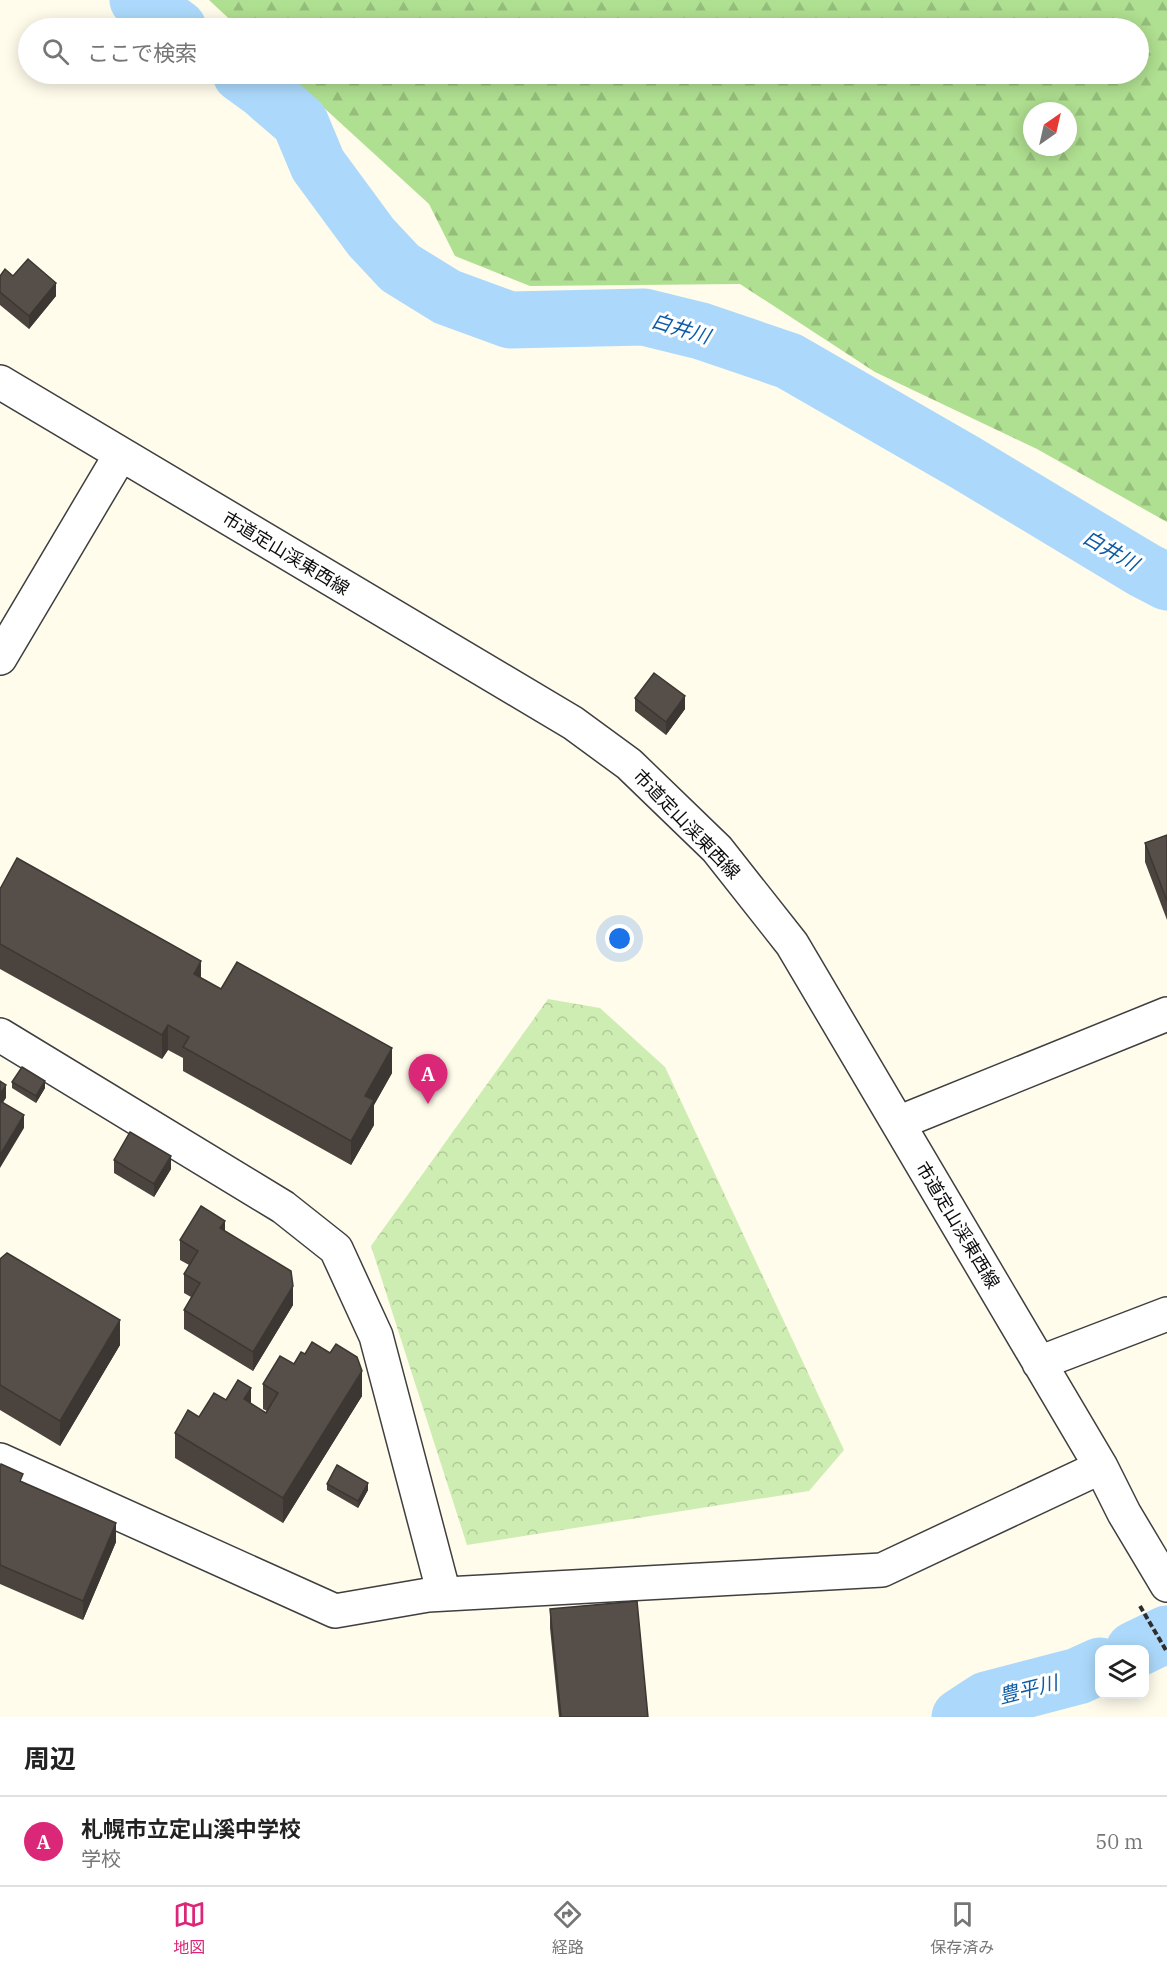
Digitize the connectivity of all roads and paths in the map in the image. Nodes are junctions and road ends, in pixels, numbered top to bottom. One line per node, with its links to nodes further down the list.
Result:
1 (0, 382): 2 (street, 市道定山渓東西線)
2 (121, 454): 3 (street); 6 (street, 市道定山渓東西線)
3 (0, 658)
4 (1167, 1014): 6 (street)
5 (0, 1035): 12 (street)
6 (898, 1123): 8 (street, 市道定山渓東西線)
7 (1167, 1314): 8 (street)
8 (1039, 1363): 10 (street, 市道定山渓東西線)
9 (0, 1460): 12 (street)
10 (1101, 1467): 11 (street, 市道定山渓東西線); 12 (street)
11 (1167, 1585)
12 (444, 1594)

